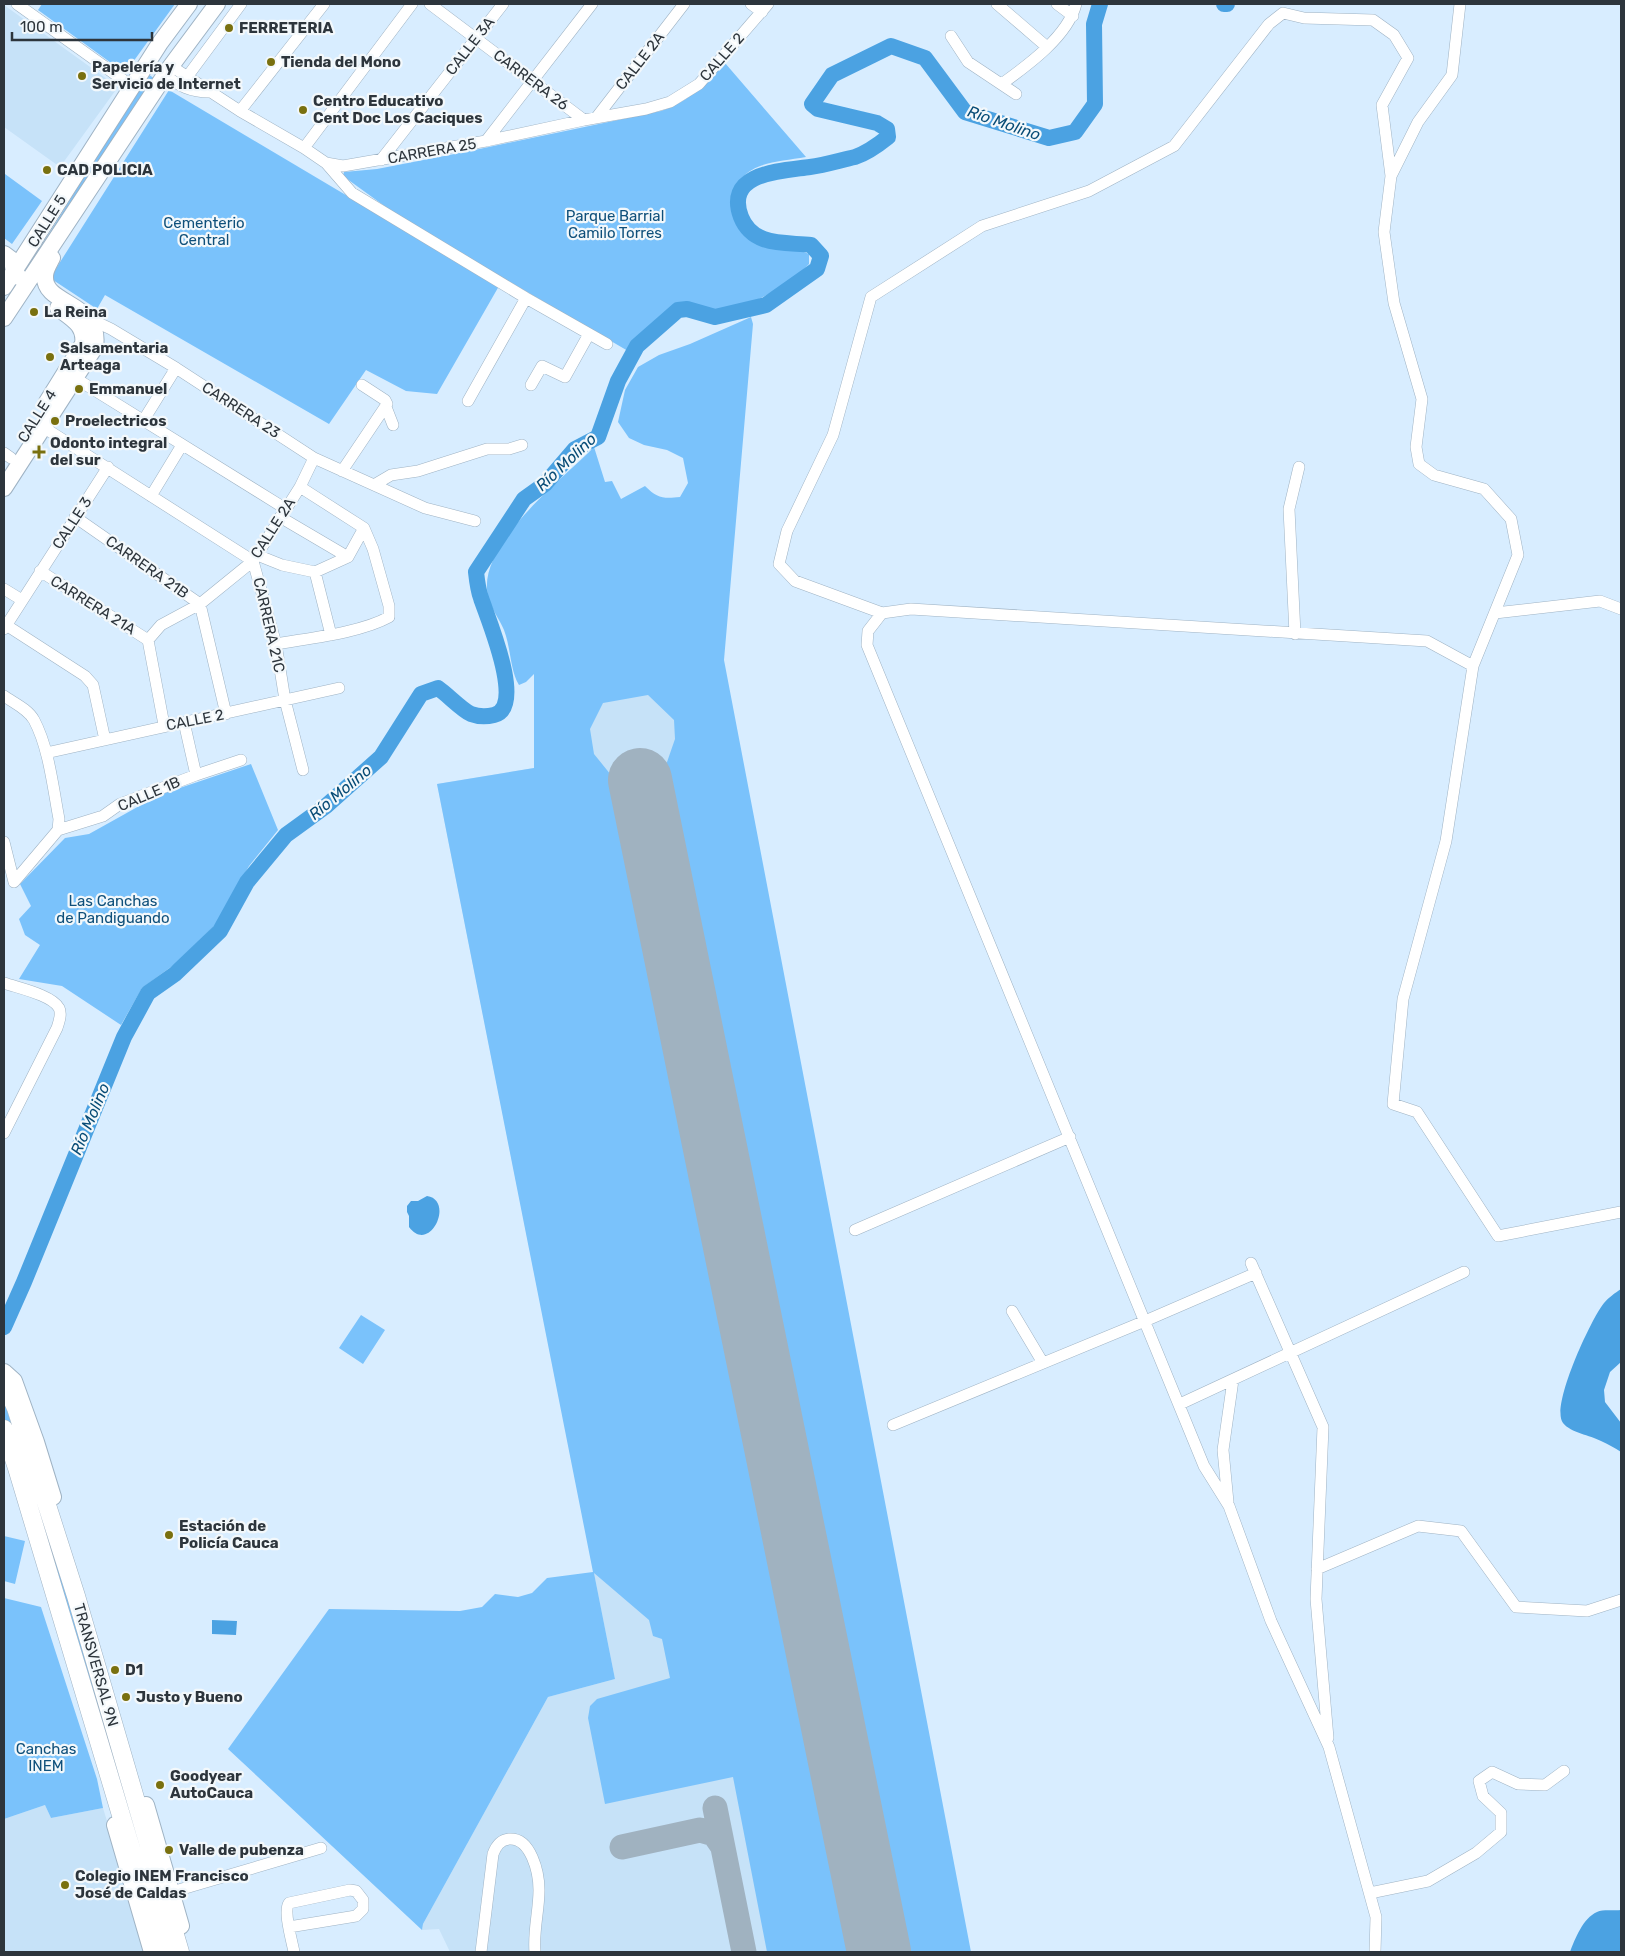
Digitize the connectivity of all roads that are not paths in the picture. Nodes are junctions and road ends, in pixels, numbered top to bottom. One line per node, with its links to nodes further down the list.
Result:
1 (17, 4): 26 (street)
2 (189, 4): 20 (main road, CALLE 5)
3 (217, 4): 22 (main road, CALLE 5)
4 (241, 4): 23 (street)
5 (324, 4): 30 (street)
6 (412, 4): 34 (street)
7 (430, 4): 19 (street, CARRERA 26)
8 (503, 4): 19 (street, CALLE 3A)
9 (592, 4): 24 (street)
10 (684, 4): 31 (street, CALLE 2A)
11 (751, 4): 16 (street)
12 (997, 4): 21 (street)
13 (1057, 4): 17 (street)
14 (1076, 4): 17 (street)
15 (1460, 4): 37 (street)
16 (765, 8): 29 (street, CALLE 2)
17 (1073, 16): 21 (street)
18 (951, 36): 25 (street)
19 (476, 38): 24 (street, CARRERA 26); 35 (street, CALLE 3A)
20 (160, 43): 22 (main road); 26 (main road, CALLE 5)
21 (1047, 47): 25 (street)
22 (168, 71): 23 (street); 27 (street); 38 (main road, CALLE 5)
23 (186, 77): 27 (street)
24 (532, 82): 32 (street, CARRERA 26); 33 (street)
25 (1002, 83): 28 (street)
26 (133, 87): 40 (main road, CALLE 5)
27 (211, 92): 30 (street)
28 (1016, 94)
29 (670, 102): 31 (street, CARRERA 25)
30 (240, 111): 34 (street)
31 (596, 118): 32 (street, CARRERA 25)
32 (584, 120): 33 (street, CARRERA 25)
33 (486, 142): 35 (street, CARRERA 25)
34 (304, 148): 36 (street)
35 (381, 160): 36 (street, CARRERA 25)
36 (326, 163): 44 (street)
37 (1391, 176): 83 (street); 84 (street)
38 (62, 230): 41 (main road, CALLE 5); 42 (main road, CALLE 5)
39 (4, 254): 40 (main road)
40 (9, 271): 42 (main road); 43 (main road, CALLE 5)
41 (44, 274): 46 (main road, CARRERA 23)
42 (27, 285): 45 (main road, CALLE 5); 49 (main road)
43 (4, 287)
44 (526, 298): 48 (street); 55 (street)
45 (4, 318)
46 (90, 319): 47 (street, CARRERA 23); 49 (main road)
47 (111, 329): 49 (street); 51 (street, CARRERA 23)
48 (589, 334): 50 (street); 54 (street)
49 (89, 342): 52 (main road, CALLE 4); 63 (main road, CALLE 4)
50 (607, 344)
51 (176, 368): 57 (street); 62 (street, CARRERA 23)
52 (75, 378): 57 (street); 59 (main road, CALLE 4)
53 (362, 385): 56 (street)
54 (531, 385)
55 (468, 401)
56 (386, 407): 58 (street); 66 (street)
57 (144, 421): 60 (street)
58 (393, 425)
59 (43, 427): 64 (street, CARRERA 21C); 69 (main road, CALLE 4)
60 (182, 445): 70 (street); 71 (street)
61 (522, 445): 67 (street)
62 (314, 458): 66 (street, CARRERA 23); 68 (street, CALLE 2A)
63 (6, 460)
64 (108, 467): 70 (street, CARRERA 21C); 72 (street, CALLE 3)
65 (1299, 467): 86 (street)
66 (342, 470): 67 (street, CARRERA 23)
67 (374, 485): 73 (street, CARRERA 23)
68 (300, 487): 71 (street, CALLE 2A); 74 (street)
69 (4, 488)
70 (152, 496): 76 (street, CARRERA 21C)
71 (283, 513): 75 (street); 76 (street, CALLE 2A)
72 (75, 517): 77 (street, CALLE 3); 81 (street, CARRERA 21B)
73 (475, 521)
74 (364, 528): 75 (street); 87 (street)
75 (348, 557): 78 (street)
76 (255, 558): 78 (street); 81 (street, CALLE 2A); 89 (street, CARRERA 21C)
77 (40, 571): 80 (street, CALLE 3); 88 (street, CARRERA 21A)
78 (316, 572): 87 (street)
79 (4, 589): 80 (street)
80 (22, 600): 85 (street, CALLE 3)
81 (200, 604): 88 (street, CALLE 2A); 94 (street, CARRERA 21B)
82 (1621, 609): 84 (street)
83 (882, 613): 86 (street); 107 (street)
84 (1495, 613): 90 (street)
85 (5, 627): 97 (street)
86 (1295, 634): 90 (street)
87 (331, 635): 89 (street)
88 (148, 640): 96 (street, CARRERA 21A)
89 (276, 644): 93 (street, CARRERA 21C)
90 (1472, 666): 108 (street)
91 (339, 688): 93 (street, CALLE 2)
92 (4, 696): 98 (street)
93 (285, 700): 94 (street, CALLE 2); 100 (street, CARRERA 21C)
94 (226, 714): 95 (street, CALLE 2)
95 (184, 722): 96 (street, CALLE 2); 101 (street)
96 (164, 725): 97 (street, CALLE 2)
97 (105, 740): 98 (street, CALLE 2)
98 (46, 752): 102 (street)
99 (241, 760): 101 (street, CALLE 1B)
100 (303, 770)
101 (196, 775): 102 (street, CALLE 1B)
102 (58, 830): 104 (street)
103 (4, 842): 104 (street)
104 (9, 883)
105 (4, 984): 106 (street)
106 (4, 1133)
107 (1070, 1137): 109 (street); 112 (street)
108 (1621, 1212)
109 (855, 1230)
110 (1464, 1272): 113 (street)
111 (1012, 1311): 114 (street)
112 (1145, 1321): 113 (street); 114 (street); 118 (street)
113 (1292, 1353): 117 (street); 124 (street)
114 (1043, 1363): 119 (street)
115 (4, 1372): 129 (main road)
116 (4, 1380): 129 (main road, TRANSVERSAL 9N)
117 (1233, 1380): 118 (street); 122 (street)
118 (1180, 1404): 122 (street)
119 (893, 1424)
120 (4, 1429): 123 (main road, TRANSVERSAL 9N)
121 (4, 1451): 123 (main road, TRANSVERSAL 9N)
122 (1229, 1506): 126 (street)
123 (30, 1523): 132 (main road, TRANSVERSAL 9N); 133 (main road, TRANSVERSAL 9N)
124 (1317, 1569): 125 (street); 126 (street)
125 (1621, 1600)
126 (1329, 1747): 130 (street)
127 (1564, 1772): 130 (street)
128 (321, 1848): 129 (street)
129 (168, 1893): 134 (main road, TRANSVERSAL 9N); 135 (main road)
130 (1370, 1893): 139 (street)
131 (289, 1927): 131 (street); 136 (street)
132 (152, 1952)
133 (162, 1952)
134 (180, 1952)
135 (188, 1952)
136 (294, 1952)
137 (481, 1952): 138 (street)
138 (535, 1952)
139 (1375, 1952)

